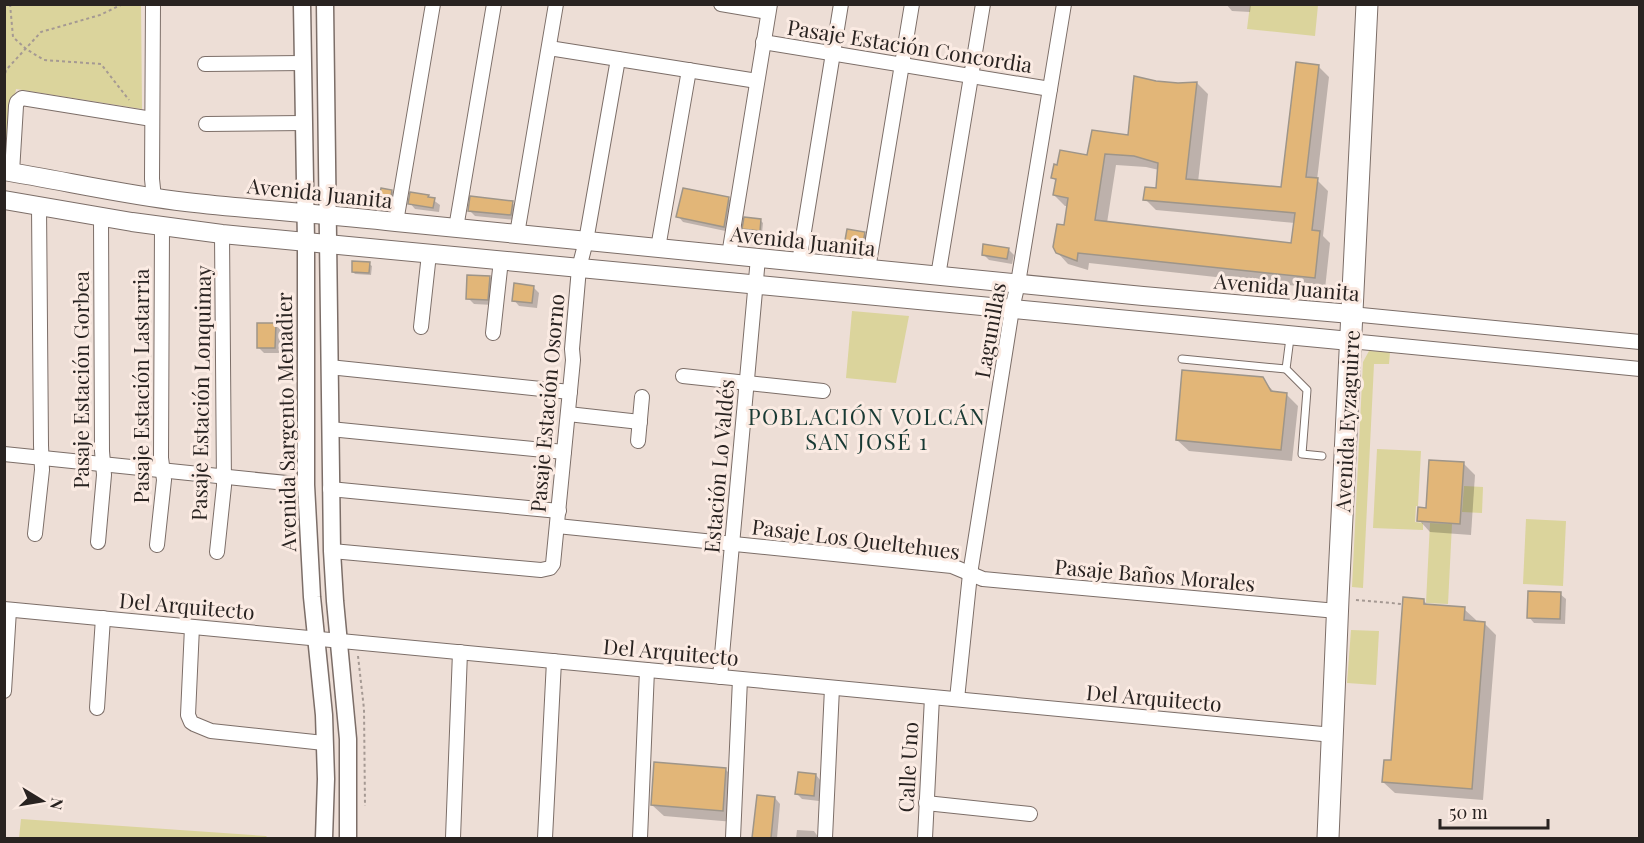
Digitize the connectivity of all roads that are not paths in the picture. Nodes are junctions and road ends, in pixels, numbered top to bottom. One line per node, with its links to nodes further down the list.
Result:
1 (153, 4): 25 (street)
2 (302, 4): 18 (street, Avenida Sargento Menadier)
3 (325, 4): 33 (street)
4 (433, 4): 35 (street)
5 (494, 4): 37 (street)
6 (556, 4): 15 (street)
7 (721, 4): 13 (street)
8 (841, 4): 16 (street)
9 (912, 4): 20 (street)
10 (983, 4): 22 (street)
11 (1064, 4): 24 (street, Lagunillas)
12 (1366, 4): 55 (main road, Avenida Eyzaguirre)
13 (769, 8): 14 (street)
14 (764, 42): 16 (street, Pasaje Estación Concordia); 23 (street)
15 (549, 48): 17 (street); 39 (street)
16 (833, 54): 20 (street, Pasaje Estación Concordia); 48 (street)
17 (618, 59): 21 (street); 40 (street, Pasaje Estación Osorno)
18 (303, 63): 19 (street); 26 (street, Avenida Sargento Menadier)
19 (205, 64)
20 (902, 65): 22 (street, Pasaje Estación Concordia); 50 (street)
21 (689, 70): 23 (street); 43 (street)
22 (971, 76): 24 (street, Pasaje Estación Concordia); 51 (street)
23 (757, 81): 45 (street)
24 (1050, 89): 52 (street, Lagunillas)
25 (147, 118): 28 (street); 29 (street)
26 (303, 123): 27 (street); 32 (street, Avenida Sargento Menadier)
27 (206, 124)
28 (8, 172): 29 (main road, Avenida Juanita)
29 (154, 198): 32 (main road, Avenida Juanita)
30 (4, 200): 31 (main road)
31 (39, 206): 34 (main road); 79 (street)
32 (305, 212): 33 (main road, Avenida Juanita); 41 (street, Avenida Sargento Menadier)
33 (328, 214): 35 (main road, Avenida Juanita); 42 (street)
34 (100, 217): 36 (main road); 80 (street, Pasaje Estación Gorbea)
35 (396, 222): 37 (main road, Avenida Juanita)
36 (162, 227): 38 (main road); 81 (street, Pasaje Estación Lastarria)
37 (456, 228): 39 (main road, Avenida Juanita)
38 (222, 234): 41 (main road); 82 (street, Pasaje Estación Lonquimay)
39 (517, 234): 40 (main road, Avenida Juanita)
40 (586, 241): 43 (main road, Avenida Juanita); 49 (street, Pasaje Estación Osorno)
41 (306, 242): 42 (main road); 83 (street, Avenida Sargento Menadier)
42 (327, 244): 44 (main road); 64 (street)
43 (658, 248): 45 (main road, Avenida Juanita)
44 (429, 254): 47 (main road); 56 (street)
45 (729, 255): 46 (main road, Avenida Juanita)
46 (758, 258): 48 (main road, Avenida Juanita); 53 (street, Estación Lo Valdés)
47 (501, 260): 49 (main road); 57 (street)
48 (799, 262): 50 (main road, Avenida Juanita)
49 (579, 268): 53 (main road); 70 (street, Pasaje Estación Osorno)
50 (868, 269): 51 (main road, Avenida Juanita)
51 (938, 276): 52 (main road, Avenida Juanita)
52 (1018, 283): 54 (street, Lagunillas); 55 (main road, Avenida Juanita)
53 (756, 284): 54 (main road); 68 (street, Estación Lo Valdés)
54 (1012, 309): 58 (main road); 93 (street, Lagunillas)
55 (1351, 314): 59 (street, Avenida Juanita); 60 (main road, Avenida Eyzaguirre)
56 (421, 327)
57 (493, 333)
58 (1290, 335): 60 (main road); 65 (lane)
59 (1600, 339): 61 (street, Avenida Juanita); 63 (street)
60 (1350, 341): 63 (street); 95 (main road, Avenida Eyzaguirre)
61 (1640, 342)
62 (1182, 359): 65 (lane)
63 (1599, 364): 66 (street)
64 (329, 367): 70 (street); 74 (street)
65 (1286, 369): 78 (lane)
66 (1640, 369)
67 (683, 376): 68 (street)
68 (747, 383): 69 (street); 89 (street, Estación Lo Valdés)
69 (823, 391)
70 (570, 392): 72 (street, Pasaje Estación Osorno)
71 (642, 397): 73 (street)
72 (568, 414): 73 (street); 76 (street, Pasaje Estación Osorno)
73 (640, 422): 75 (street)
74 (330, 429): 76 (street); 84 (street)
75 (638, 441)
76 (564, 452): 85 (street, Pasaje Estación Osorno)
77 (4, 454): 79 (street)
78 (1322, 456)
79 (42, 458): 80 (street); 87 (street)
80 (103, 464): 81 (street); 88 (street, Pasaje Estación Gorbea)
81 (163, 470): 82 (street); 90 (street, Pasaje Estación Lastarria)
82 (224, 476): 83 (street); 92 (street, Pasaje Estación Lonquimay)
83 (306, 485): 98 (street, Avenida Sargento Menadier)
84 (330, 489): 85 (street); 91 (street)
85 (559, 511): 86 (street, Pasaje Estación Osorno)
86 (557, 526): 89 (street, Pasaje Los Queltehues); 91 (street, Pasaje Estación Osorno)
87 (35, 534)
88 (98, 542)
89 (732, 544): 93 (street, Pasaje Los Queltehues); 103 (street, Estación Lo Valdés)
90 (157, 545)
91 (332, 551): 99 (street)
92 (217, 552)
93 (970, 574): 95 (street, Pasaje Baños Morales); 108 (street, Lagunillas)
94 (7, 609): 96 (street, Del Arquitecto); 106 (street)
95 (1337, 611): 110 (main road, Avenida Eyzaguirre)
96 (103, 618): 97 (street, Del Arquitecto); 109 (street)
97 (192, 627): 98 (street, Del Arquitecto); 111 (street)
98 (316, 638): 99 (street, Del Arquitecto); 111 (street, Avenida Sargento Menadier)
99 (339, 641): 100 (street, Del Arquitecto); 115 (street)
100 (460, 652): 101 (street, Del Arquitecto); 116 (street)
101 (554, 661): 102 (street, Del Arquitecto); 117 (street)
102 (647, 670): 103 (street, Del Arquitecto); 118 (street)
103 (720, 677): 104 (street, Del Arquitecto)
104 (740, 679): 105 (street, Del Arquitecto); 119 (street)
105 (832, 687): 107 (street, Del Arquitecto); 120 (street)
106 (4, 690)
107 (932, 697): 108 (street, Del Arquitecto); 112 (street, Calle Uno)
108 (957, 699): 110 (street, Del Arquitecto)
109 (97, 708)
110 (1333, 735): 122 (main road, Avenida Eyzaguirre)
111 (324, 743): 114 (street, Avenida Sargento Menadier)
112 (926, 803): 113 (street); 121 (street, Calle Uno)
113 (1030, 814)
114 (324, 838)
115 (348, 838)
116 (453, 838)
117 (545, 838)
118 (640, 838)
119 (733, 838)
120 (825, 838)
121 (925, 838)
122 (1328, 838)

